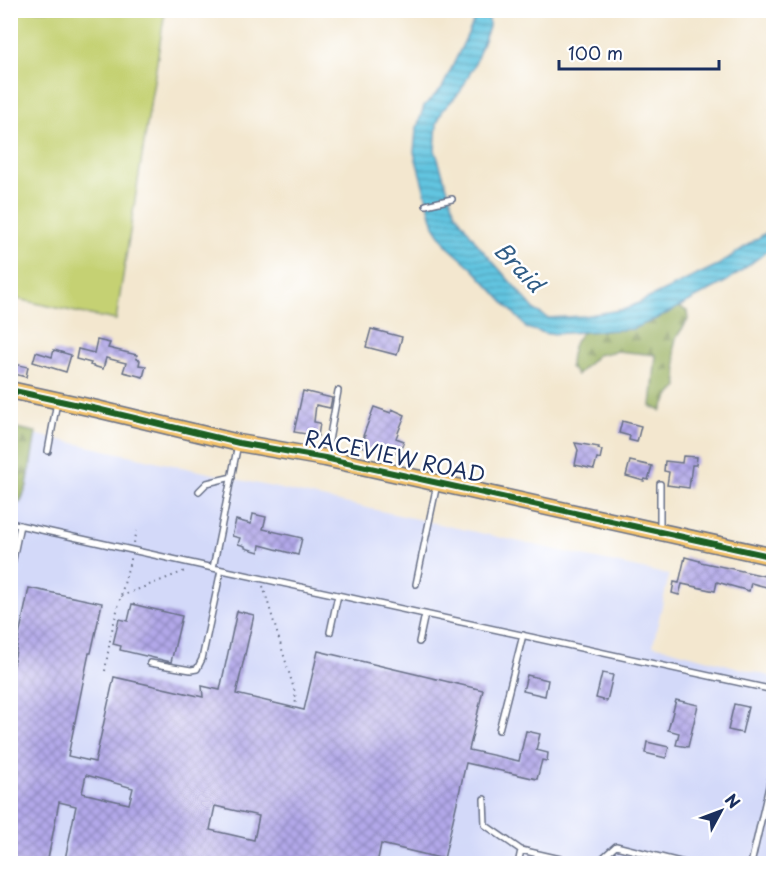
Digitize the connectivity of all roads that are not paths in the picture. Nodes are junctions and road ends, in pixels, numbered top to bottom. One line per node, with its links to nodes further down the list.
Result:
1 (452, 199): 2 (lane)
2 (426, 205)
3 (10, 390): 5 (main road, RACEVIEW ROAD)
4 (338, 391): 8 (lane)
5 (57, 400): 6 (main road, RACEVIEW ROAD); 7 (lane)
6 (239, 443): 8 (main road, RACEVIEW ROAD); 9 (lane)
7 (48, 451)
8 (325, 458): 10 (main road, RACEVIEW ROAD)
9 (232, 477): 12 (lane); 17 (lane)
10 (437, 483): 15 (main road, RACEVIEW ROAD); 20 (lane)
11 (660, 484): 15 (lane)
12 (199, 491)
13 (10, 523): 14 (lane)
14 (20, 525): 17 (lane); 19 (lane)
15 (660, 532): 16 (main road, RACEVIEW ROAD)
16 (774, 557)
17 (213, 568): 18 (lane)
18 (221, 570): 21 (lane); 26 (lane)
19 (10, 574)
20 (416, 584)
21 (338, 595): 22 (lane); 23 (lane)
22 (425, 614): 24 (lane); 25 (lane)
23 (330, 632)
24 (523, 635): 27 (lane); 28 (lane)
25 (418, 642)
26 (150, 663)
27 (774, 690)
28 (499, 730)
29 (774, 765): 36 (lane)
30 (484, 799): 31 (lane)
31 (521, 850): 32 (lane); 33 (lane)
32 (518, 864)
33 (582, 864)
34 (596, 864): 35 (lane)
35 (688, 864)
36 (751, 864)

